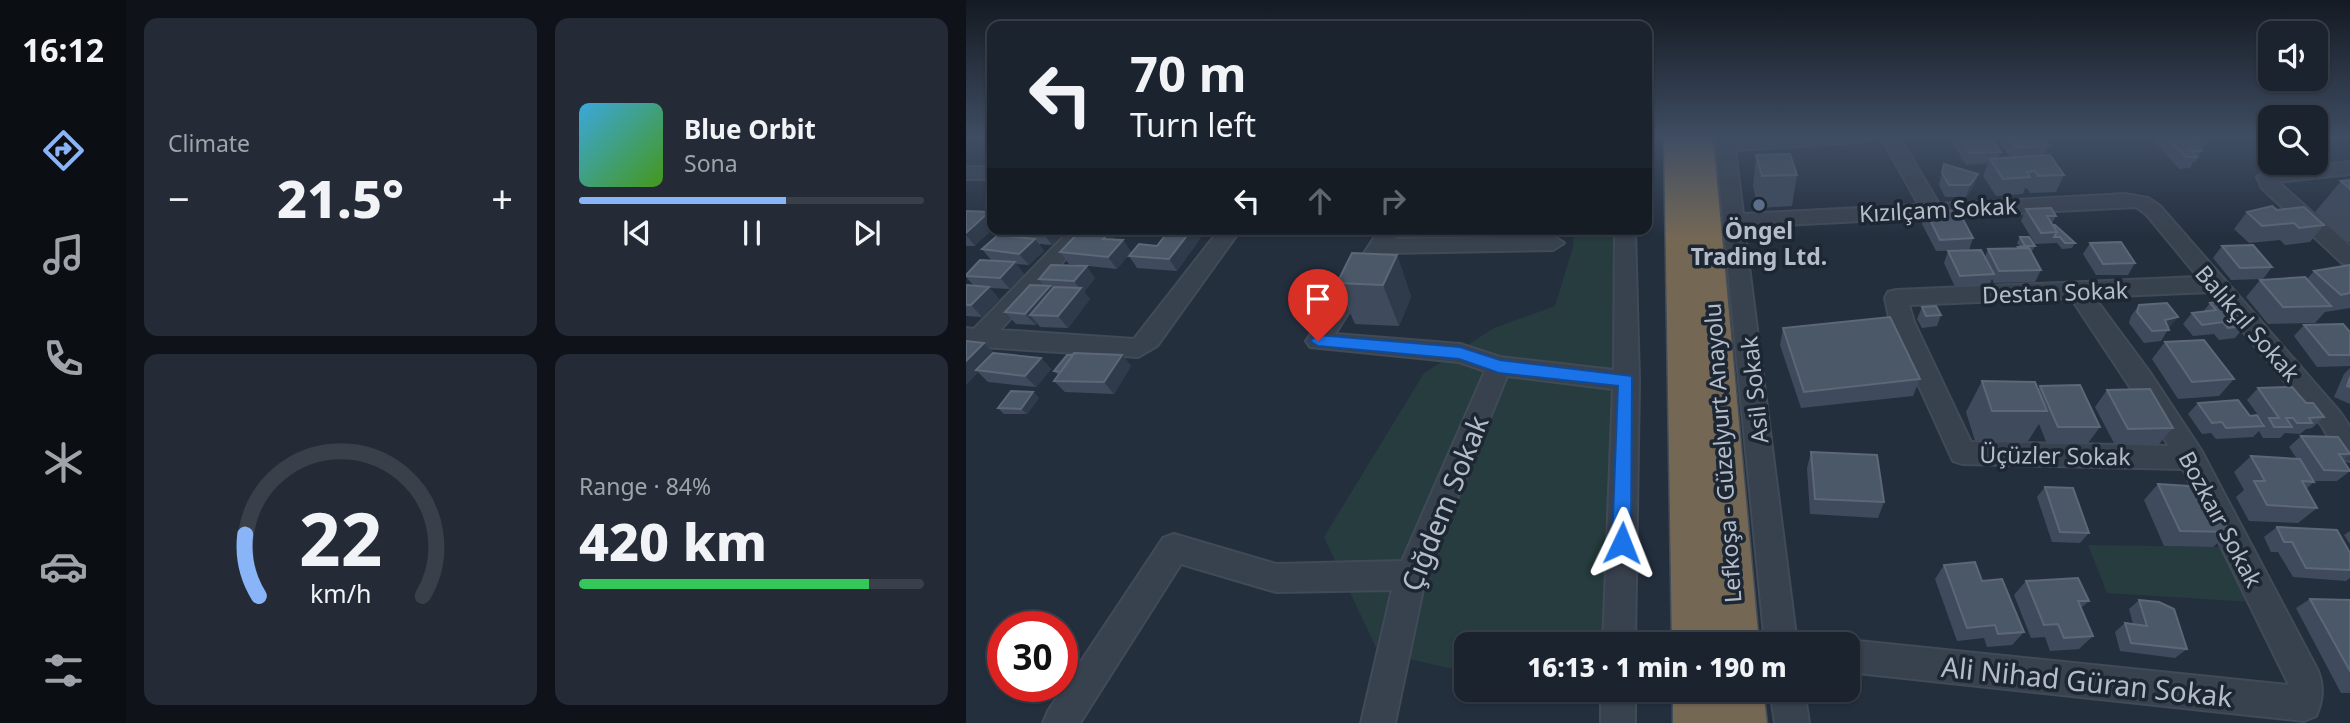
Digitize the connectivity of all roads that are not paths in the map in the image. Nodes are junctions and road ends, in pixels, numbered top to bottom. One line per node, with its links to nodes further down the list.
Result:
1 (1678, 171): 27 (highway, Lefkoşa - Güzelyurt Anayolu)
2 (1718, 171): 28 (highway, Lefkoşa - Güzelyurt Anayolu)
3 (1724, 171): 10 (street, Asil Sokak)
4 (1909, 171): 9 (street)
5 (2325, 171): 16 (street)
6 (966, 173): 7 (street)
7 (987, 173)
8 (2141, 202): 9 (street, Kızılçam Sokak); 17 (street, Balıkçıl Sokak)
9 (1931, 208): 10 (street, Kızılçam Sokak)
10 (1736, 221): 29 (street, Asil Sokak)
11 (1077, 235): 20 (street)
12 (1227, 235): 20 (street)
13 (1625, 235): 22 (street)
14 (1385, 238): 15 (street); 21 (street)
15 (1553, 243)
16 (2350, 257)
17 (2213, 285): 18 (street, Destan Sokak); 23 (street, Balıkçıl Sokak)
18 (2079, 293): 19 (street, Destan Sokak); 24 (street, Bozkaır Sokak)
19 (1896, 298): 24 (street, Üçüzler Sokak)
20 (973, 337)
21 (1499, 366): 22 (street); 25 (street, Çığdem Sokak)
22 (1626, 381): 26 (street)
23 (2350, 450)
24 (2191, 457): 31 (street, Bozkaır Sokak)
25 (1411, 575): 36 (street); 37 (street, Çığdem Sokak)
26 (1619, 632)
27 (1695, 632)
28 (1736, 632)
29 (1780, 632)
30 (1860, 657): 31 (street, Ali Nihad Güran Sokak)
31 (2306, 682)
32 (1618, 702): 38 (street)
33 (1697, 702): 39 (highway)
34 (1741, 702): 40 (highway)
35 (1789, 702): 41 (street)
36 (1060, 723)
37 (1378, 723)
38 (1618, 723)
39 (1698, 723)
40 (1742, 723)
41 (1792, 723)

